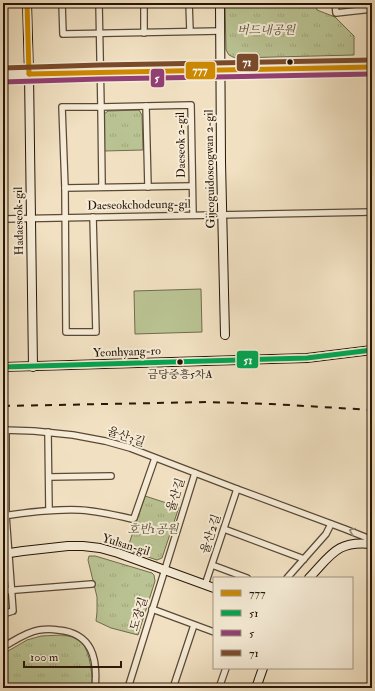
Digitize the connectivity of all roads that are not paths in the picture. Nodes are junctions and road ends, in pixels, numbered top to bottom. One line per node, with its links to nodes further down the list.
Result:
1 (27, 3): 16 (street, Hadaeseok-gil)
2 (62, 3): 12 (street)
3 (99, 3): 12 (street)
4 (144, 3): 11 (street)
5 (189, 3): 9 (street)
6 (220, 3): 10 (street, Gijeoguidoseogwan 2-gil)
7 (335, 3): 8 (street)
8 (372, 10)
9 (190, 31): 10 (street); 11 (street)
10 (220, 31): 14 (street, Gijeoguidoseogwan 2-gil)
11 (144, 33): 12 (street)
12 (99, 34): 15 (street)
13 (372, 67): 14 (street)
14 (221, 70): 15 (street); 26 (street, Gijeoguidoseogwan 2-gil)
15 (100, 72): 16 (street); 19 (street)
16 (29, 74): 17 (street); 30 (street, Hadaeseok-gil)
17 (3, 75)
18 (146, 106): 19 (street, Daeseok 2-gil); 20 (street); 21 (street, Daeseok 2-gil)
19 (101, 107): 22 (street); 23 (street, Daeseok 2-gil)
20 (148, 186): 21 (street, Daeseok 2-gil); 22 (street, Daeseok 2-gil)
21 (192, 186): 25 (street)
22 (101, 187): 23 (street, Daeseok 2-gil)
23 (65, 188): 28 (street, Daeseok 2-gil)
24 (372, 212): 26 (street, Daeseokchodeung-gil)
25 (193, 215): 26 (street, Daeseokchodeung-gil); 27 (street, Daeseokchodeung-gil)
26 (222, 215): 31 (street, Gijeoguidoseogwan 2-gil)
27 (93, 217): 28 (street, Daeseokchodeung-gil); 28 (street, Daeseok 2-gil)
28 (65, 218): 30 (street, Daeseokchodeung-gil)
29 (3, 219): 30 (street, Daeseokchodeung-gil)
30 (31, 219): 34 (street, Hadaeseok-gil)
31 (225, 335)
32 (372, 350): 34 (street, Yeonhyang-ro)
33 (3, 367): 34 (street, Yeonhyang-ro)
34 (33, 367)
35 (4, 430): 36 (street, 율산3길); 39 (street)
36 (48, 432): 37 (street, 율산3길); 41 (street)
37 (154, 458): 38 (street, 율산3길); 43 (street)
38 (195, 473): 42 (street, 율산3길); 51 (street, 율산길)
39 (4, 475): 44 (street)
40 (111, 476): 41 (street)
41 (49, 477): 43 (street)
42 (237, 489): 45 (street, 율산3길); 46 (street, 율산2길)
43 (49, 510): 44 (street)
44 (5, 516): 48 (street)
45 (331, 524): 47 (street, 율산3길, one-way to 45); 49 (street)
46 (224, 529): 49 (street); 50 (street, 율산2길)
47 (372, 543): 54 (street)
48 (6, 554): 51 (street, Yulsan-gil); 59 (street)
49 (304, 559): 53 (street)
50 (212, 565): 52 (street); 56 (street, 율산2길)
51 (164, 570): 56 (street, Yulsan-gil); 60 (street, 도장길)
52 (244, 577)
53 (288, 577)
54 (310, 577)
55 (92, 584): 59 (street)
56 (205, 585): 57 (street, Yulsan-gil)
57 (213, 588)
58 (3, 591): 59 (street)
59 (12, 591): 61 (street)
60 (152, 609): 62 (street); 68 (street, 도장길)
61 (3, 614)
62 (194, 625): 63 (street); 69 (street)
63 (213, 632)
64 (3, 647): 67 (street)
65 (226, 669): 70 (street)
66 (263, 669): 71 (street)
67 (95, 688)
68 (128, 688)
69 (173, 688)
70 (219, 688)
71 (256, 688)

